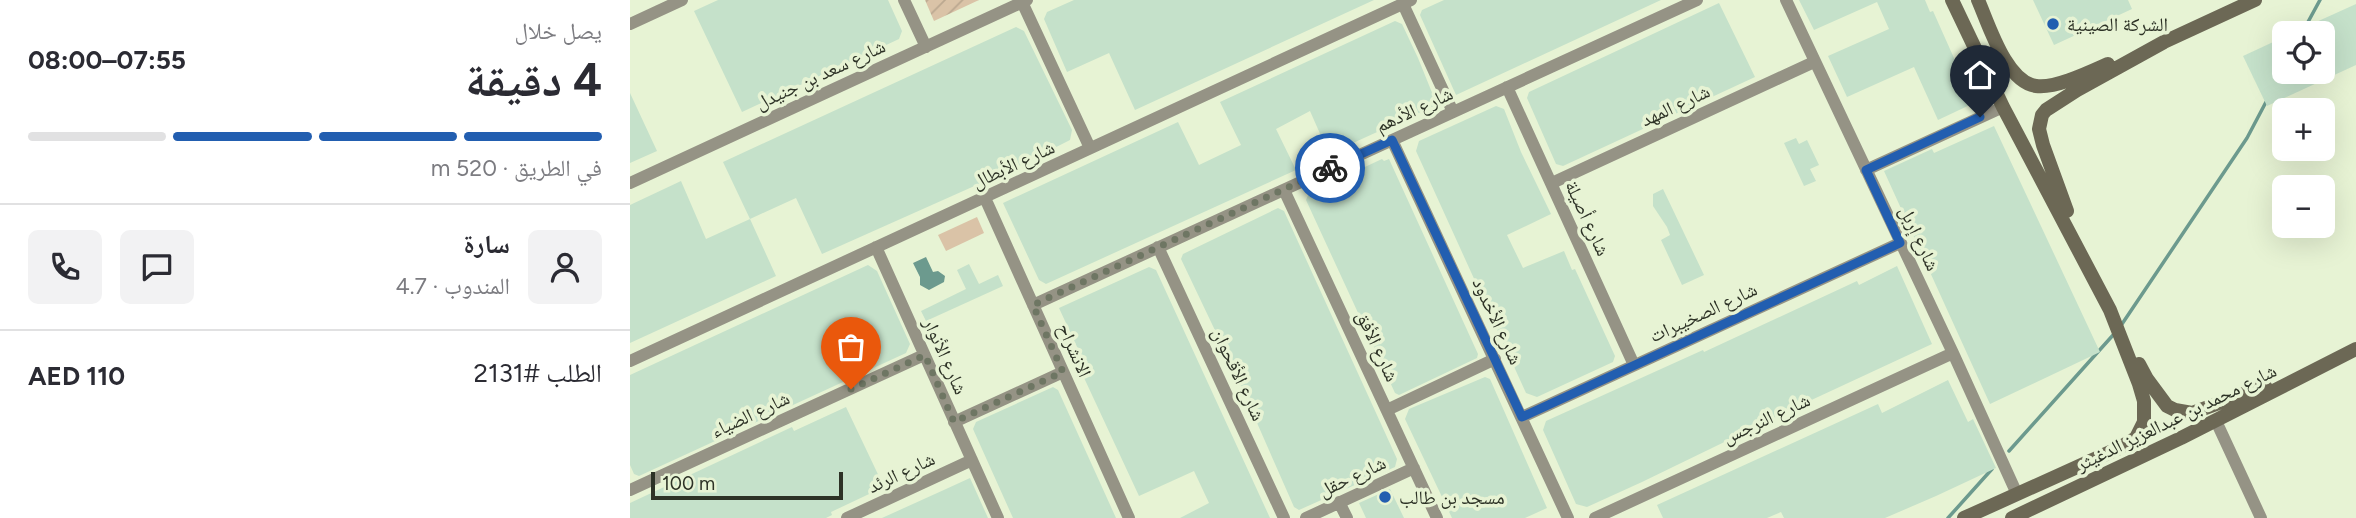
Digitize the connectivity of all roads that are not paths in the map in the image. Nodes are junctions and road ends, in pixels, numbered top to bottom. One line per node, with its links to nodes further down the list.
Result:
1 (682, 0): 10 (street)
2 (904, 0): 12 (street)
3 (1696, 0): 14 (street, شارع الأدهم)
4 (1786, 0): 13 (street, شارع إربل)
5 (1952, 0): 15 (street)
6 (1978, 0): 11 (street)
7 (1025, 1): 12 (street, شارع سعد بن جنيدل); 18 (street)
8 (2254, 1): 11 (street)
9 (1407, 2): 16 (street); 18 (street, شارع الأبطال)
10 (630, 24)
11 (2164, 42): 27 (street)
12 (926, 47): 20 (street, شارع سعد بن جنيدل)
13 (1814, 62): 19 (street, شارع إربل); 21 (street, شارع المهد)
14 (1507, 87): 16 (street, شارع الأدهم); 21 (street, شارع أصيلة)
15 (2003, 107): 19 (street); 27 (street)
16 (1453, 112): 17 (street, شارع الأدهم)
17 (1392, 140): 22 (street, شارع الأدهم); 34 (street, شارع الأخدود)
18 (1090, 148): 23 (street, شارع الأبطال)
19 (1866, 170): 24 (street, شارع إربل)
20 (630, 183)
21 (1552, 183): 36 (street, شارع أصيلة)
22 (1284, 190): 26 (street, شارع الأدهم); 38 (street, شارع الأفق)
23 (985, 198): 25 (street, شارع الأبطال); 28 (street, الانشراح)
24 (1900, 243): 31 (street, شارع إربل); 36 (street, شارع الصخيبرات)
25 (876, 247): 32 (street, شارع الأنوار); 35 (street, شارع الأبطال)
26 (1158, 247): 28 (street, شارع الأدهم); 50 (street, شارع الأقحوان)
27 (2083, 257): 29 (street)
28 (1033, 305): 37 (street, الانشراح)
29 (2110, 310): 33 (street); 45 (street, شارع محمد بن عبدالعزيز الدغيثر)
30 (2356, 349): 33 (street, شارع محمد بن عبدالعزيز الدغيثر)
31 (1953, 354): 45 (street, شارع إربل); 55 (street, شارع النرجس)
32 (925, 355): 41 (street, شارع الأنوار); 44 (street, شارع الضياء)
33 (2341, 356): 40 (street, شارع محمد بن عبدالعزيز الدغيثر)
34 (1494, 359): 38 (street); 39 (street, شارع الأخدود)
35 (630, 361)
36 (1634, 365): 39 (street, شارع الصخيبرات)
37 (1063, 372): 41 (street); 49 (street, الانشراح)
38 (1387, 410): 43 (street, شارع الأفق)
39 (1522, 417): 54 (street, شارع الأخدود)
40 (2216, 421): 57 (street, شارع محمد بن عبدالعزيز الدغيثر); 58 (street)
41 (954, 422): 42 (street, شارع الأنوار)
42 (972, 460): 47 (street, شارع الرئد); 48 (street, شارع الأنوار)
43 (1414, 468): 46 (street, شارع حقل); 53 (street, شارع الأفق)
44 (630, 489)
45 (2017, 494): 56 (street, شارع محمد بن عبدالعزيز الدغيثر)
46 (1339, 502): 51 (street, شارع حقل); 52 (street)
47 (847, 518)
48 (998, 518)
49 (1129, 518)
50 (1284, 518)
51 (1306, 518)
52 (1347, 518)
53 (1437, 518)
54 (1568, 518)
55 (1595, 518)
56 (1964, 518)
57 (2012, 518)
58 (2261, 518)

